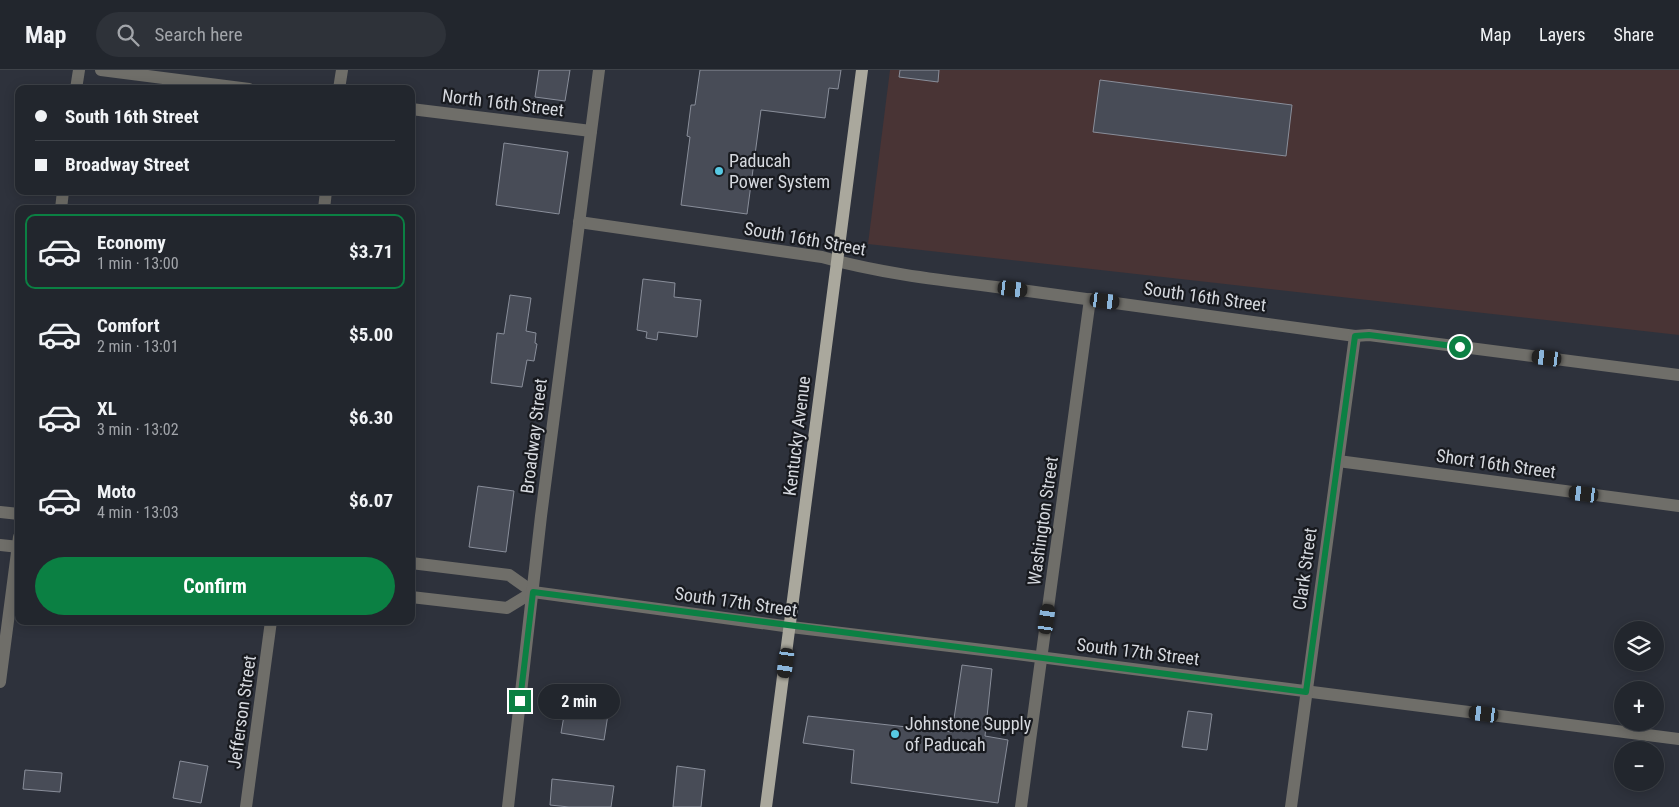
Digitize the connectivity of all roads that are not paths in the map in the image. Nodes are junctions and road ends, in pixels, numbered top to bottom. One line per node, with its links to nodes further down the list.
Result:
1 (79, 70): 6 (street)
2 (101, 70): 7 (street)
3 (342, 70): 8 (street)
4 (599, 70): 10 (street, Broadway Street)
5 (862, 70): 12 (main road, Kentucky Avenue)
6 (77, 85)
7 (218, 85)
8 (340, 85)
9 (415, 109): 10 (street, North 16th Street)
10 (591, 131): 11 (street, Broadway Street)
11 (579, 222): 12 (street, South 16th Street); 24 (street, Broadway Street)
12 (837, 261): 13 (street, South 16th Street); 27 (main road, Kentucky Avenue)
13 (1090, 299): 14 (street, South 16th Street); 28 (street, Washington Street)
14 (1355, 336): 15 (street, South 16th Street); 16 (street, Clark Street)
15 (1679, 375)
16 (1338, 461): 17 (street, Short 16th Street); 30 (street, Clark Street)
17 (1679, 506)
18 (0, 512): 19 (street)
19 (15, 514)
20 (15, 543): 21 (street)
21 (0, 545)
22 (415, 563): 24 (street)
23 (15, 566): 29 (street)
24 (533, 592): 25 (street); 27 (street, South 17th Street); 33 (street, Broadway Street)
25 (415, 597)
26 (270, 625): 32 (street, Jefferson Street)
27 (791, 627): 28 (street, South 17th Street); 34 (main road, Kentucky Avenue)
28 (1042, 658): 30 (street, South 17th Street); 35 (street, Washington Street)
29 (0, 682)
30 (1306, 692): 31 (street, South 17th Street); 36 (street, Clark Street)
31 (1679, 739)
32 (246, 807)
33 (508, 807)
34 (766, 807)
35 (1022, 807)
36 (1291, 807)

